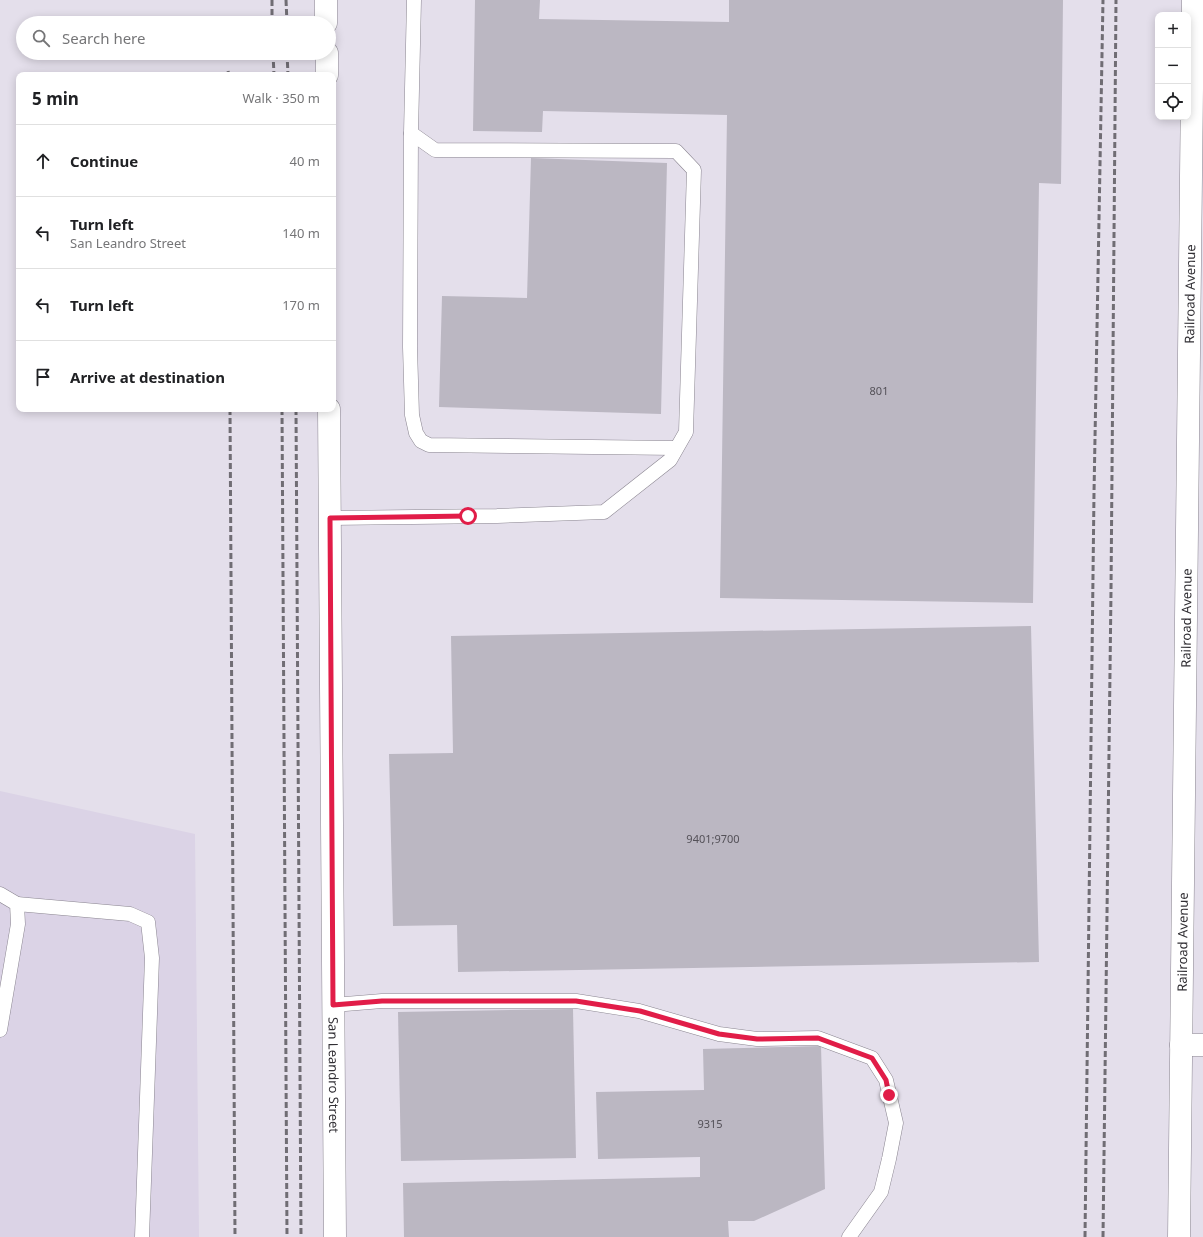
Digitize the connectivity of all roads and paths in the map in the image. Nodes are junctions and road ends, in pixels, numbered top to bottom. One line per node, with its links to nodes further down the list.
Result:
1 (326, 0): 4 (street)
2 (414, 0): 8 (lane)
3 (1193, 0): 7 (street, Railroad Avenue)
4 (326, 16)
5 (327, 60): 6 (street)
6 (327, 72)
7 (1197, 90): 10 (street, Railroad Avenue)
8 (411, 133): 11 (lane); 11 (lane)
9 (329, 412): 12 (street, San Leandro Street)
10 (1195, 413): 13 (street, Railroad Avenue)
11 (676, 448): 12 (lane)
12 (330, 518): 16 (street, San Leandro Street)
13 (1194, 727): 18 (street, Railroad Avenue)
14 (0, 894): 15 (lane)
15 (18, 904): 17 (lane); 20 (lane)
16 (333, 1005): 21 (street, San Leandro Street); 22 (lane)
17 (0, 1030)
18 (1181, 1045): 19 (street); 23 (street, Railroad Avenue)
19 (1203, 1045)
20 (142, 1237)
21 (335, 1237)
22 (850, 1237)
23 (1179, 1237)

